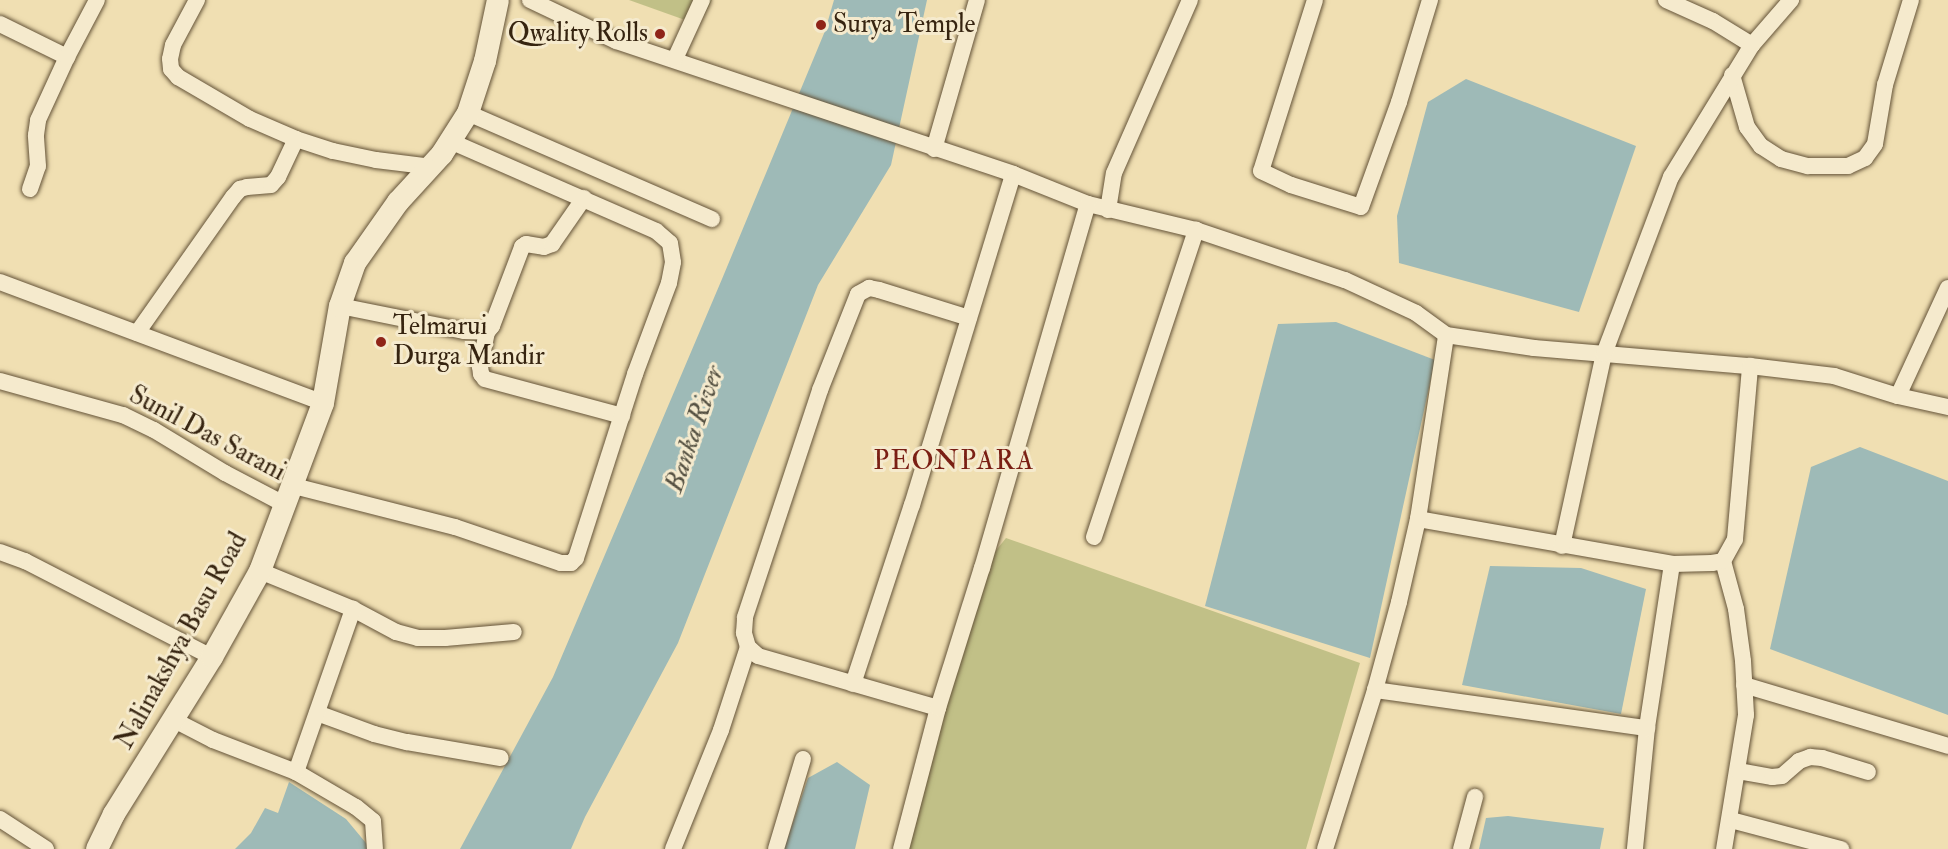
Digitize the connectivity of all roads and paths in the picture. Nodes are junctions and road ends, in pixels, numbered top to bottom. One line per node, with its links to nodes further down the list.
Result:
1 (97, 0): 15 (street)
2 (197, 0): 19 (street)
3 (498, 0): 18 (street, Nalinakshya Basu Road)
4 (530, 0): 16 (street)
5 (702, 0): 16 (street)
6 (977, 0): 21 (street)
7 (1190, 0): 27 (street)
8 (1315, 0): 9 (street)
9 (1430, 0)
10 (1666, 0): 14 (street)
11 (1791, 0): 14 (street)
12 (1911, 0): 17 (street)
13 (0, 24): 15 (street)
14 (1752, 45): 17 (street)
15 (67, 57): 24 (street)
16 (675, 59): 21 (street)
17 (1732, 75): 37 (street)
18 (468, 112): 20 (street, Nalinakshya Basu Road); 28 (street)
19 (296, 138): 22 (street); 35 (street)
20 (450, 141): 22 (street, Nalinakshya Basu Road); 25 (street)
21 (934, 149): 23 (street)
22 (432, 167): 32 (street, Nalinakshya Basu Road)
23 (1013, 174): 26 (street); 33 (street)
24 (30, 189)
25 (584, 198): 34 (street); 43 (street)
26 (1088, 204): 27 (street); 59 (street)
27 (1108, 210): 29 (street)
28 (712, 219)
29 (1196, 230): 36 (street); 46 (street)
30 (0, 282): 35 (street)
31 (1948, 288): 40 (street)
32 (340, 306): 34 (street); 41 (street, Nalinakshya Basu Road)
33 (969, 318): 54 (street); 56 (street)
34 (487, 332): 43 (street)
35 (137, 333): 41 (street)
36 (1446, 335): 37 (street); 45 (street)
37 (1604, 354): 38 (street); 47 (street)
38 (1750, 366): 40 (street); 49 (street)
39 (0, 381): 44 (street, Sunil Das Sarani)
40 (1899, 396): 42 (street)
41 (323, 403): 44 (street, Nalinakshya Basu Road)
42 (1948, 407)
43 (622, 416): 44 (street, Sunil Das Sarani)
44 (290, 496): 51 (street, Nalinakshya Basu Road)
45 (1418, 519): 47 (street); 58 (street)
46 (1094, 537)
47 (1562, 546): 50 (street)
48 (0, 552): 55 (street)
49 (1723, 561): 50 (street); 57 (street)
50 (1672, 564): 62 (street)
51 (260, 571): 52 (street); 55 (street, Nalinakshya Basu Road)
52 (353, 609): 53 (street); 60 (street)
53 (514, 632)
54 (748, 647): 56 (street); 75 (street)
55 (212, 657): 61 (street, Nalinakshya Basu Road)
56 (853, 684): 59 (street)
57 (1744, 685): 63 (street); 66 (street)
58 (1375, 690): 62 (street); 78 (street)
59 (938, 708): 77 (street)
60 (317, 713): 64 (street); 67 (street)
61 (174, 720): 67 (street); 73 (street, Nalinakshya Basu Road)
62 (1647, 728): 80 (street)
63 (1948, 746)
64 (501, 758)
65 (803, 759): 76 (street)
66 (1738, 771): 68 (street); 71 (street)
67 (296, 772): 74 (street)
68 (1868, 772)
69 (1475, 797): 79 (street)
70 (0, 819): 72 (street)
71 (1731, 820): 81 (street); 82 (street)
72 (46, 849)
73 (97, 849)
74 (375, 849)
75 (673, 849)
76 (776, 849)
77 (901, 849)
78 (1325, 849)
79 (1461, 849)
80 (1635, 849)
81 (1724, 849)
82 (1841, 849)

